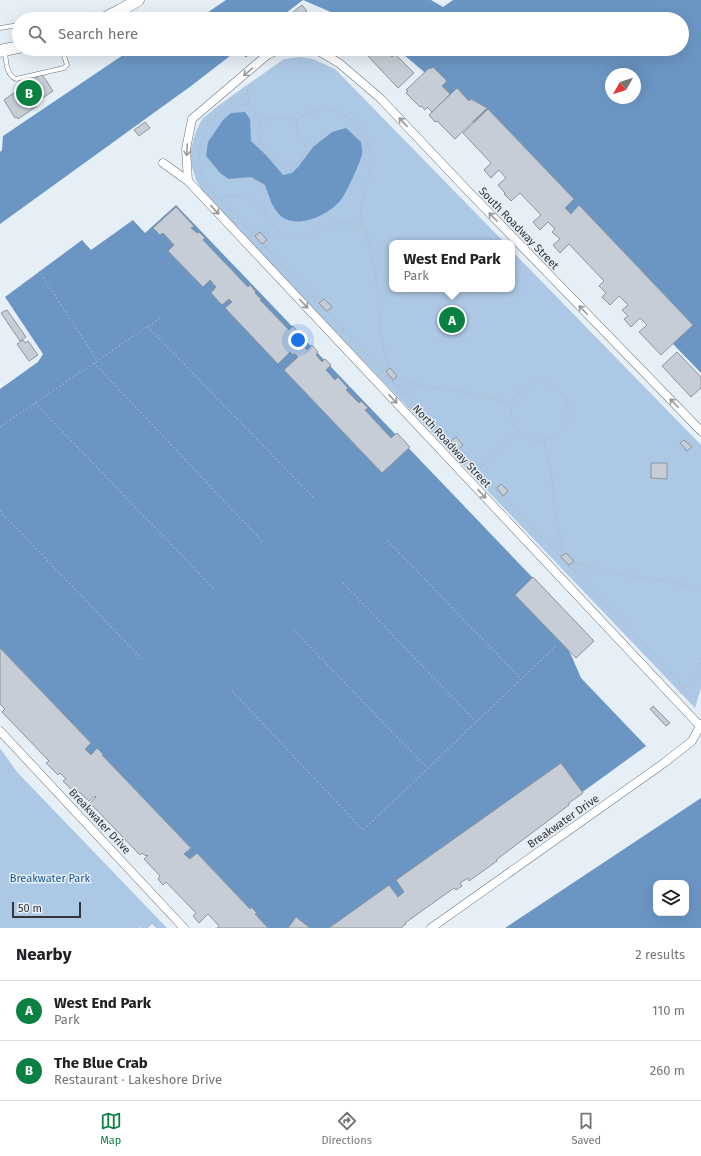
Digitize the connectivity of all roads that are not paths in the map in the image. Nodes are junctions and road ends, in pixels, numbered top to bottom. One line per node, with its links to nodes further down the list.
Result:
1 (138, 0): 2 (street)
2 (117, 12)
3 (12, 26): 4 (lane)
4 (0, 28)
5 (3, 50): 6 (lane)
6 (64, 56)
7 (266, 56): 10 (street, one-way to 10)
8 (327, 56): 11 (street, South Roadway Street, one-way to 8)
9 (163, 163): 10 (street, North Roadway Street)
10 (188, 181): 12 (street, North Roadway Street, one-way to 12)
11 (701, 431)
12 (701, 726): 15 (street, Breakwater Drive)
13 (0, 730): 14 (street, Breakwater Drive)
14 (184, 928)
15 (431, 928)

